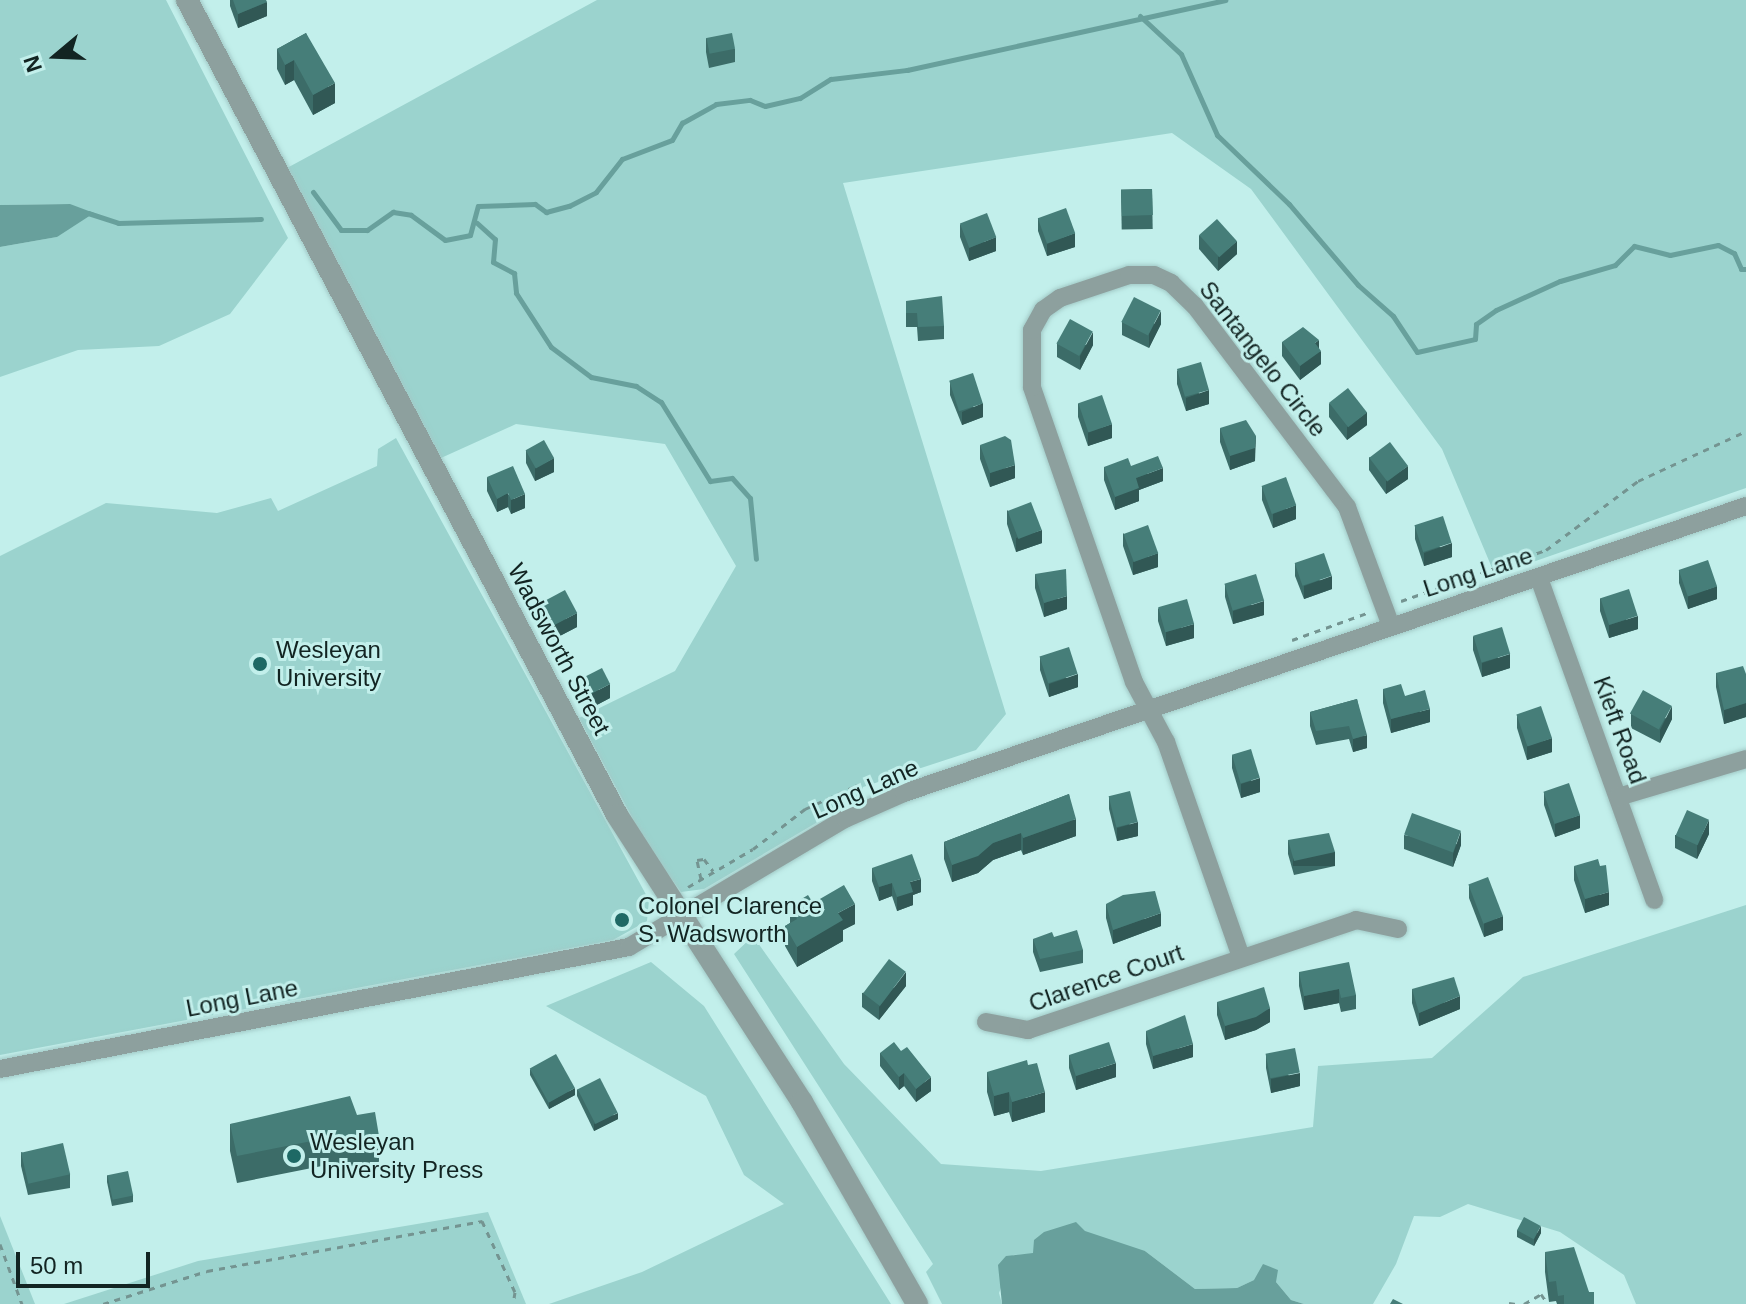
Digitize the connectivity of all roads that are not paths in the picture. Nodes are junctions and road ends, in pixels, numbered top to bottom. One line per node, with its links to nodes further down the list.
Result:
1 (187, 0): 9 (street, Wadsworth Street)
2 (1746, 506): 3 (street, Long Lane)
3 (1539, 578): 4 (street, Long Lane); 7 (street, Kieft Road)
4 (1391, 626): 5 (street, Long Lane); 5 (street, Santangelo Circle)
5 (1147, 713): 9 (street, Long Lane); 11 (street)
6 (1746, 759): 7 (street)
7 (1618, 797): 8 (street, Kieft Road)
8 (1654, 900)
9 (680, 920): 13 (street, Long Lane); 14 (street, Wadsworth Street)
10 (1398, 929): 11 (street, Clarence Court)
11 (1241, 957): 12 (street, Clarence Court)
12 (986, 1022)
13 (0, 1069)
14 (917, 1304)

